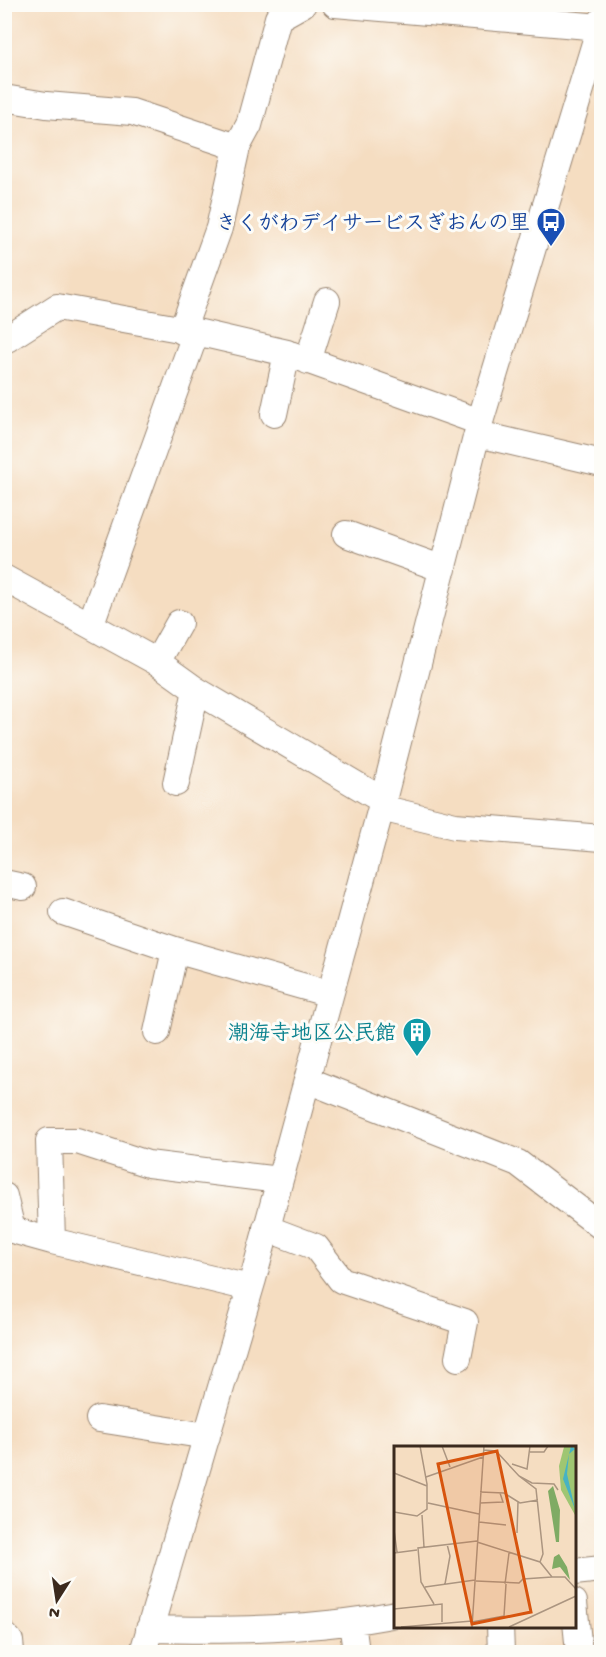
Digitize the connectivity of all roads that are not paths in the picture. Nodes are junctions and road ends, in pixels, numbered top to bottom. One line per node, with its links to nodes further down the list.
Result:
1 (303, 4): 5 (street)
2 (335, 4): 3 (street)
3 (600, 28): 11 (street)
4 (4, 98): 5 (street)
5 (237, 147): 7 (street)
6 (327, 301): 9 (street)
7 (189, 331): 8 (street); 9 (street); 16 (street)
8 (4, 339)
9 (298, 357): 10 (street); 11 (street)
10 (274, 414)
11 (479, 428): 12 (street); 14 (street)
12 (602, 464)
13 (346, 534): 14 (street)
14 (442, 568): 21 (street)
15 (4, 578): 16 (street)
16 (90, 623): 18 (street)
17 (179, 623): 18 (street)
18 (157, 662): 19 (street)
19 (196, 690): 20 (street); 21 (street)
20 (176, 783)
21 (381, 804): 22 (street); 25 (street)
22 (602, 838)
23 (63, 912): 24 (street)
24 (175, 950): 25 (street); 26 (street)
25 (330, 994): 27 (street)
26 (157, 1032)
27 (307, 1080): 28 (street); 31 (street)
28 (279, 1180): 30 (street); 32 (street)
29 (4, 1196): 32 (street)
30 (266, 1227): 33 (street); 34 (street)
31 (602, 1227)
32 (52, 1241): 33 (street)
33 (250, 1288): 36 (street)
34 (458, 1358)
35 (99, 1419): 36 (street)
36 (207, 1436): 44 (street)
37 (602, 1569): 38 (street)
38 (576, 1572)
39 (394, 1614): 40 (street)
40 (352, 1622): 44 (street); 46 (street)
41 (576, 1622): 48 (street)
42 (500, 1627): 47 (street)
43 (4, 1635): 45 (street)
44 (146, 1641)
45 (11, 1653)
46 (356, 1653)
47 (501, 1653)
48 (579, 1653)

